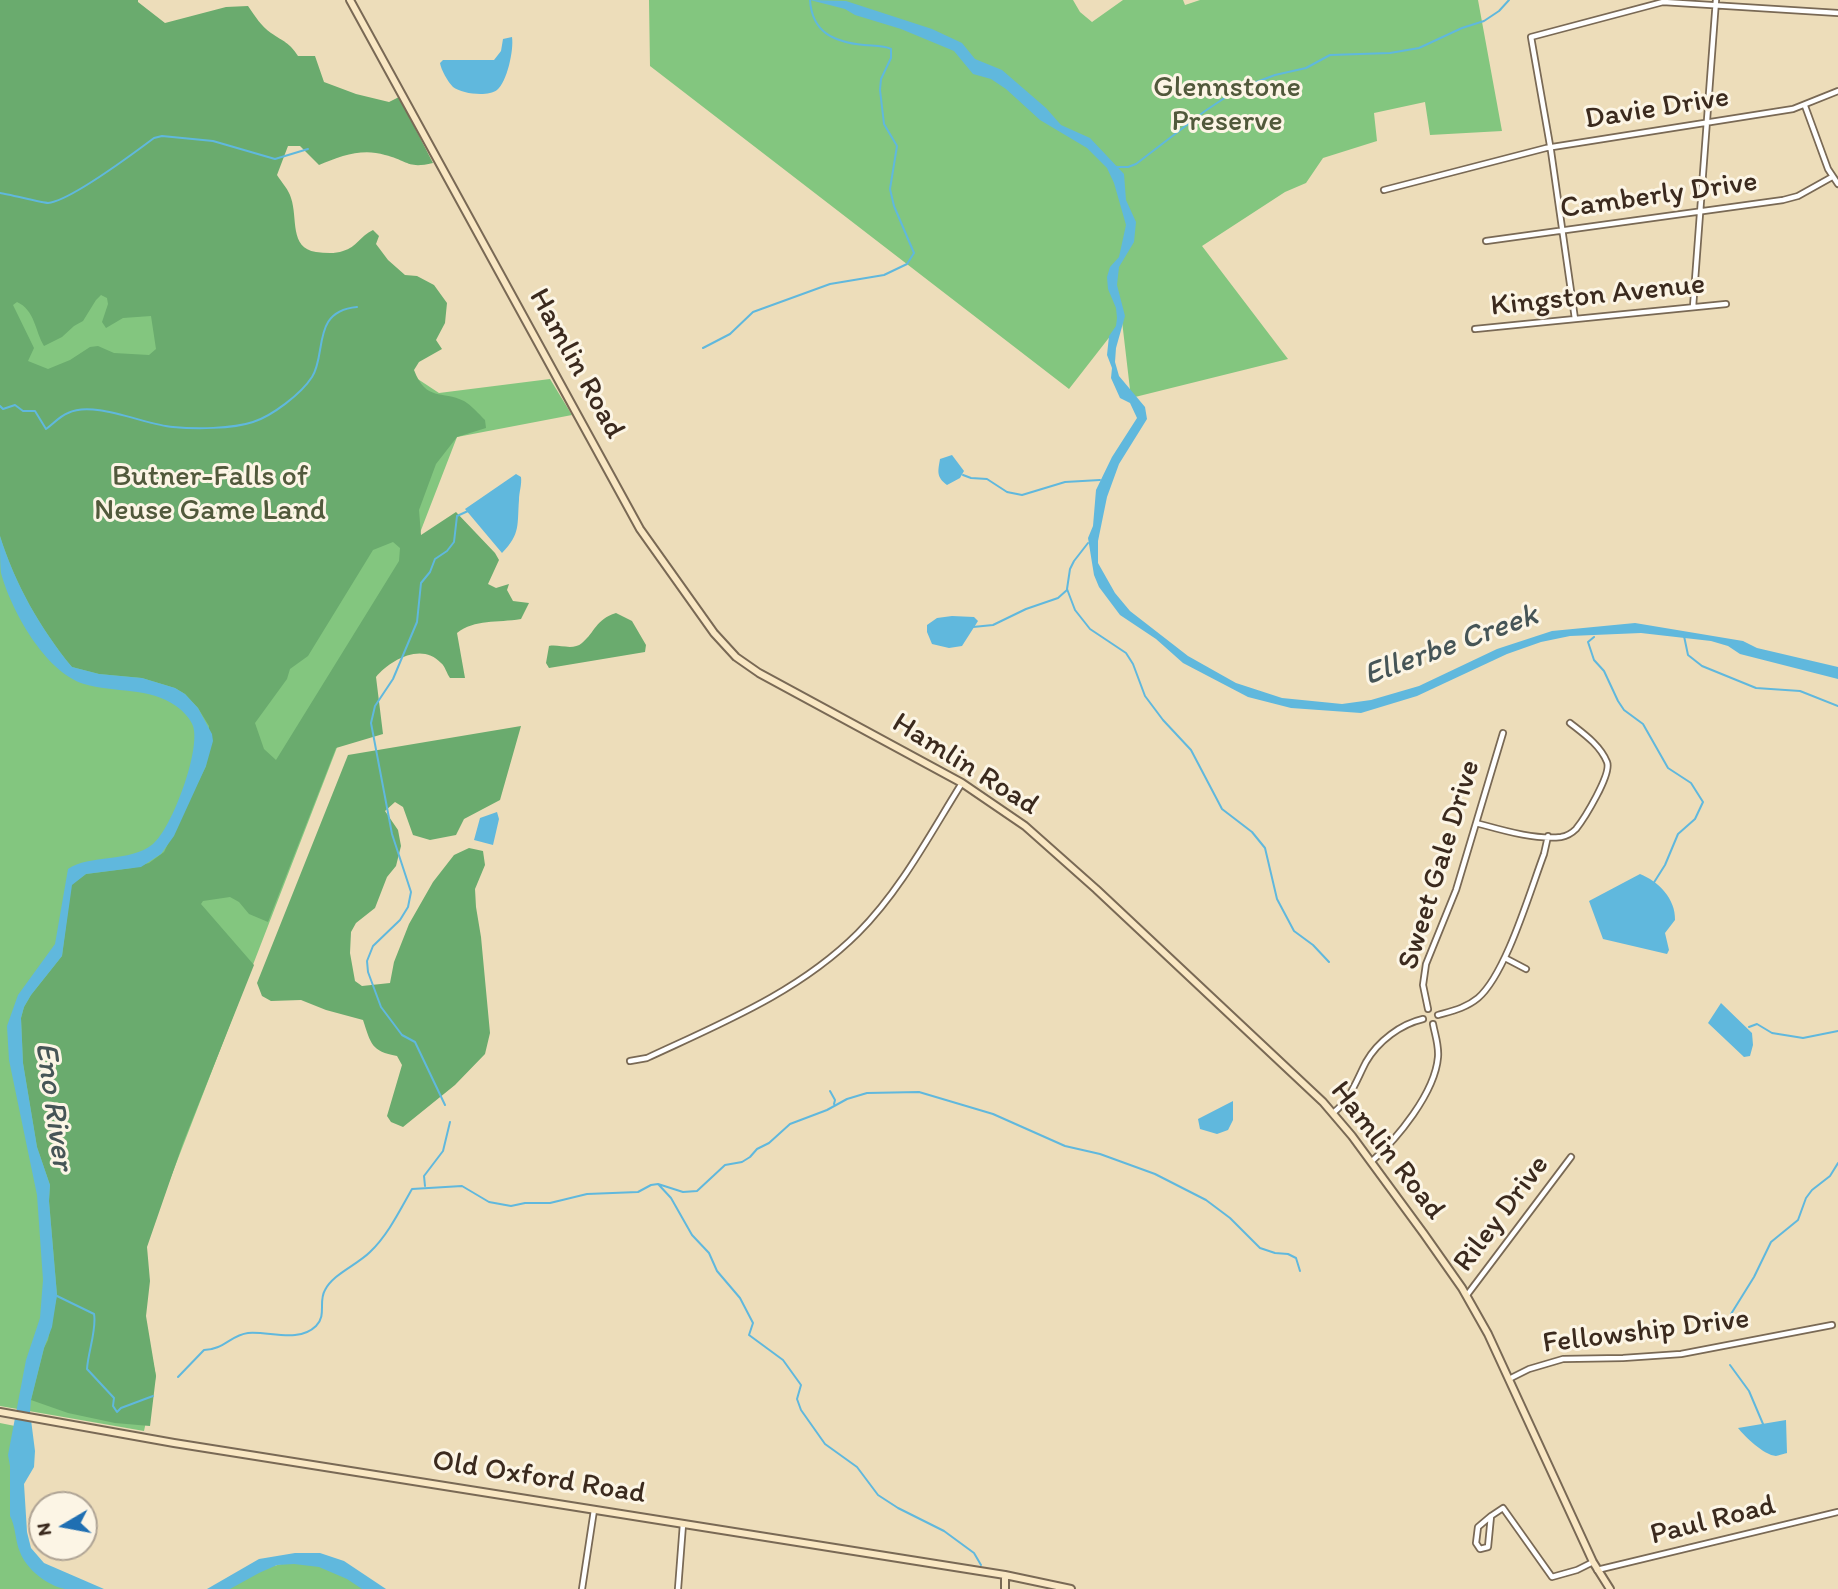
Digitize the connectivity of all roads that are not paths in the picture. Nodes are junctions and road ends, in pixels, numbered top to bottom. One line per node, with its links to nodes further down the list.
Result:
1 (350, 0): 20 (street, Hamlin Road)
2 (1716, 2): 3 (street); 6 (street); 7 (street)
3 (1838, 13)
4 (1838, 91): 5 (street, Davie Drive)
5 (1805, 106): 6 (street, Davie Drive); 8 (street)
6 (1707, 122): 7 (street, Davie Drive); 11 (street)
7 (1551, 148): 10 (street, Davie Drive); 12 (street)
8 (1832, 177): 9 (street); 11 (street, Camberly Drive)
9 (1838, 184)
10 (1384, 190)
11 (1700, 212): 12 (street, Camberly Drive); 15 (street)
12 (1563, 230): 13 (street, Camberly Drive); 16 (street)
13 (1486, 241)
14 (1726, 304): 15 (street, Kingston Avenue)
15 (1693, 307): 16 (street, Kingston Avenue)
16 (1575, 319): 17 (street, Kingston Avenue)
17 (1475, 329)
18 (1570, 723): 22 (street)
19 (1503, 733): 21 (street, Sweet Gale Drive)
20 (961, 783): 29 (street); 30 (street, Hamlin Road)
21 (1476, 823): 22 (street); 25 (street, Sweet Gale Drive)
22 (1548, 836): 23 (street)
23 (1505, 958): 24 (street); 26 (street)
24 (1526, 968)
25 (1429, 1009): 26 (street); 27 (street)
26 (1438, 1015): 28 (street)
27 (1423, 1019): 28 (street); 30 (street)
28 (1433, 1024): 32 (street)
29 (630, 1061)
30 (1333, 1113): 32 (street, Hamlin Road)
31 (1571, 1157): 33 (street, Riley Drive)
32 (1371, 1162): 33 (street, Hamlin Road)
33 (1467, 1295): 35 (street, Hamlin Road)
34 (1832, 1325): 35 (street, Fellowship Drive)
35 (1508, 1379): 41 (street, Hamlin Road)
36 (2, 1412): 37 (street, Old Oxford Road)
37 (594, 1510): 40 (street, Old Oxford Road); 44 (street)
38 (1838, 1512): 42 (street, Paul Road)
39 (1491, 1516): 39 (street); 41 (street)
40 (682, 1524): 43 (street, Old Oxford Road); 45 (street)
41 (1592, 1562): 42 (street, Hamlin Road)
42 (1597, 1570): 48 (street, Hamlin Road)
43 (1005, 1575): 46 (street); 47 (street, Old Oxford Road)
44 (582, 1589)
45 (678, 1589)
46 (1005, 1589)
47 (1071, 1589)
48 (1610, 1589)

